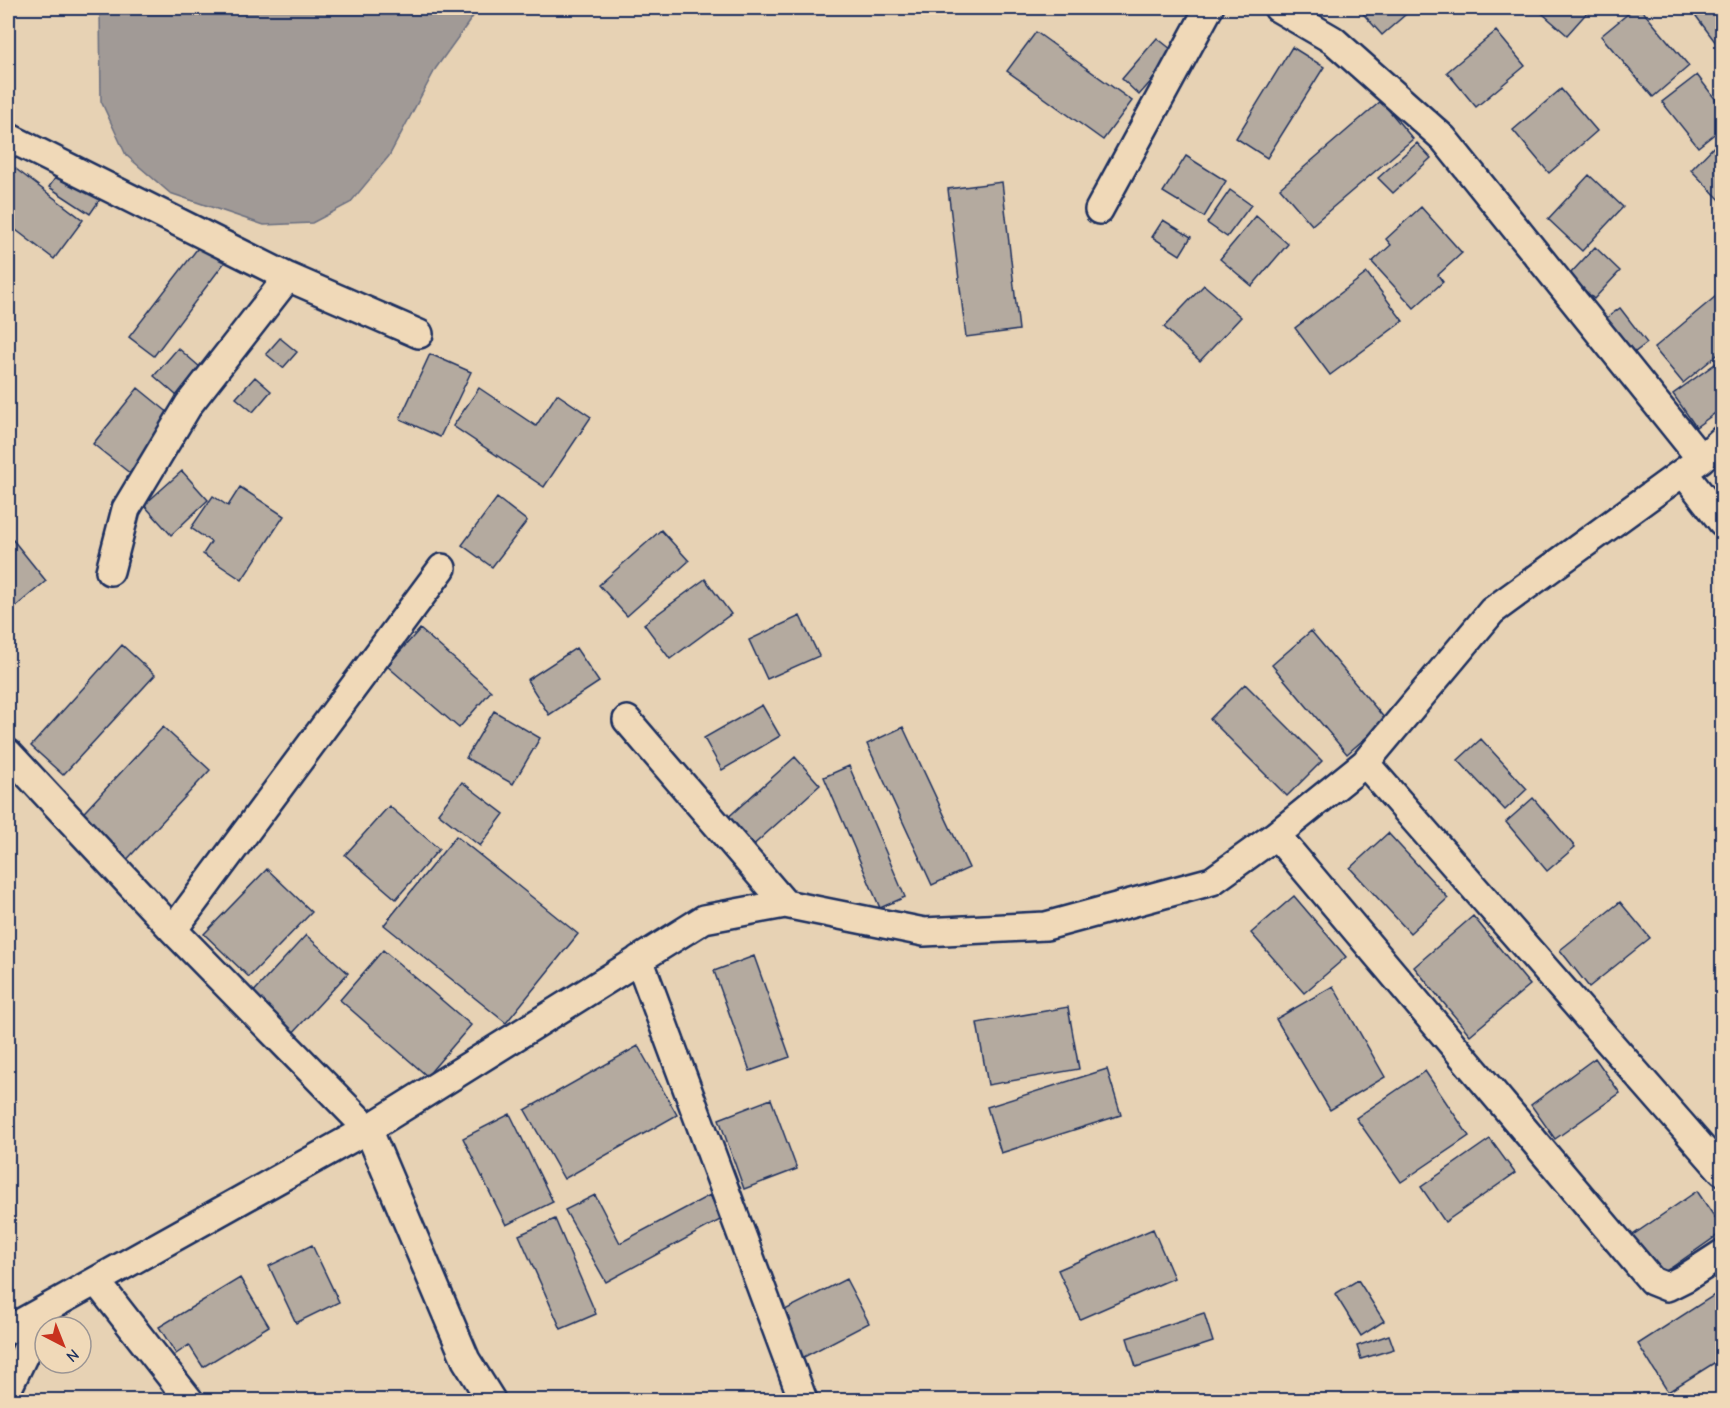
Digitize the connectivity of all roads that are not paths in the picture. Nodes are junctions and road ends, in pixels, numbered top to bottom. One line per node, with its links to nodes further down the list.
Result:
1 (1209, 8): 4 (street)
2 (1278, 8): 8 (street)
3 (8, 137): 5 (street)
4 (1099, 210)
5 (288, 277): 6 (street); 11 (street)
6 (419, 334)
7 (1722, 441): 8 (street)
8 (1692, 466): 9 (street); 14 (street)
9 (1722, 522)
10 (442, 568): 17 (street)
11 (110, 571)
12 (627, 720): 16 (street)
13 (8, 753): 17 (street)
14 (1365, 762): 15 (street); 20 (street)
15 (1276, 835): 16 (street); 21 (street)
16 (785, 904): 18 (street)
17 (173, 930): 19 (street)
18 (639, 959): 19 (street); 28 (street)
19 (368, 1129): 22 (street); 27 (street)
20 (1722, 1171)
21 (1722, 1254)
22 (96, 1281): 23 (street); 26 (street)
23 (46, 1309): 24 (street); 25 (street)
24 (8, 1330)
25 (8, 1388)
26 (189, 1401)
27 (491, 1401)
28 (803, 1401)

